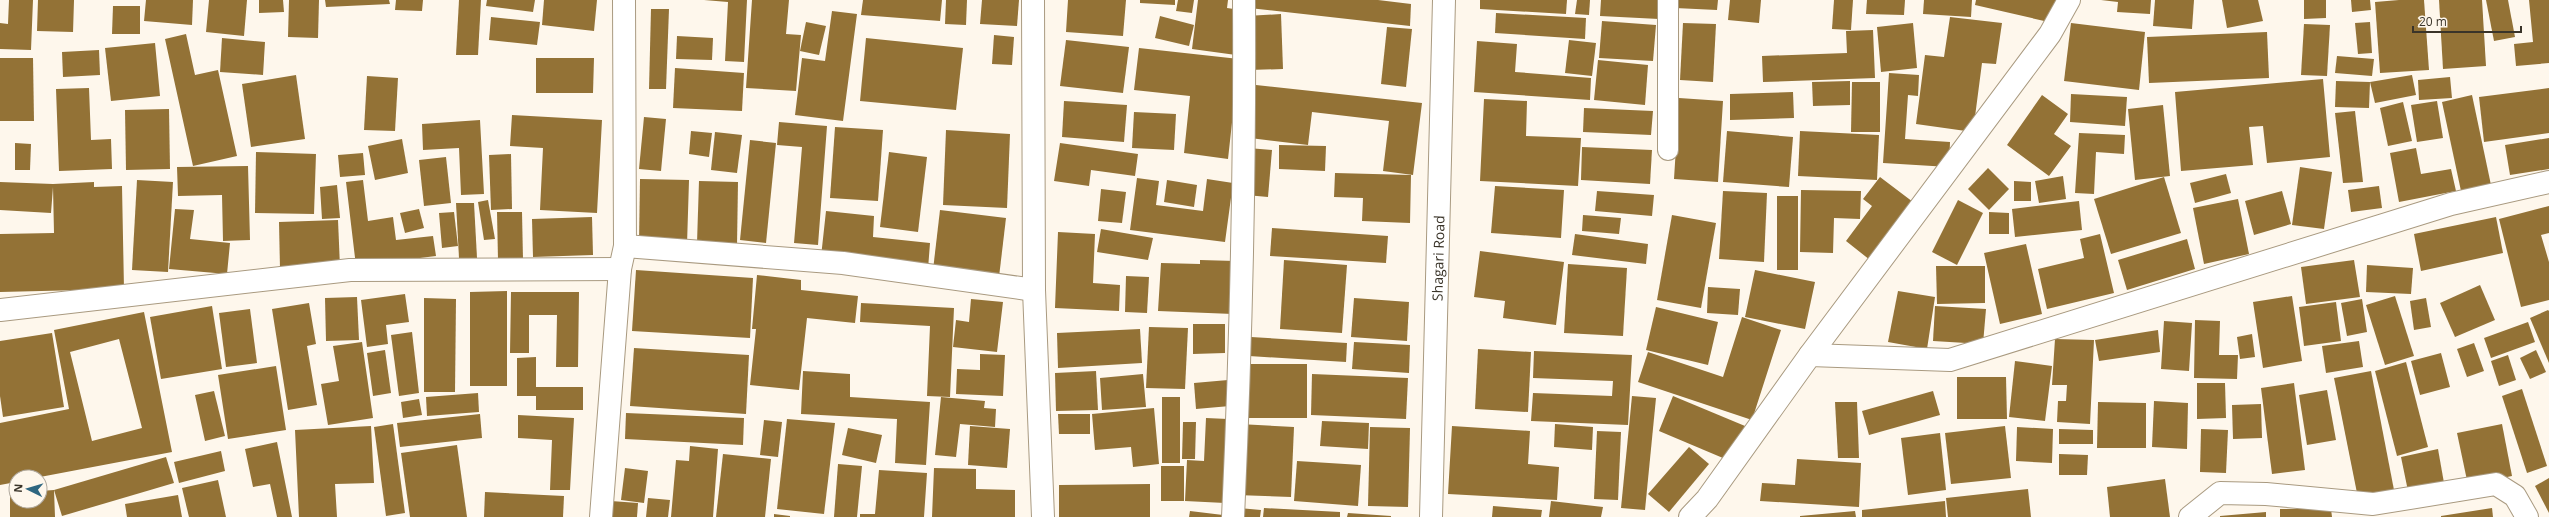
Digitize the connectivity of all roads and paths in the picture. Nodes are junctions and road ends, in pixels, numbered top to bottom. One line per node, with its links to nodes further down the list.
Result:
1 (624, 0): 9 (street)
2 (1033, 0): 11 (street)
3 (1244, 0): 16 (street)
4 (1444, 0): 17 (street, Shagari Road)
5 (1668, 0): 7 (lane)
6 (2069, 0): 13 (street)
7 (1668, 150)
8 (2549, 182): 13 (street)
9 (625, 246): 10 (street); 11 (street)
10 (620, 269): 12 (street); 14 (street)
11 (1034, 290): 15 (street)
12 (0, 310)
13 (1810, 355): 18 (street)
14 (601, 517)
15 (1043, 517)
16 (1233, 517)
17 (1431, 517)
18 (1690, 517)
19 (2190, 517): 20 (street)
20 (2527, 517)

